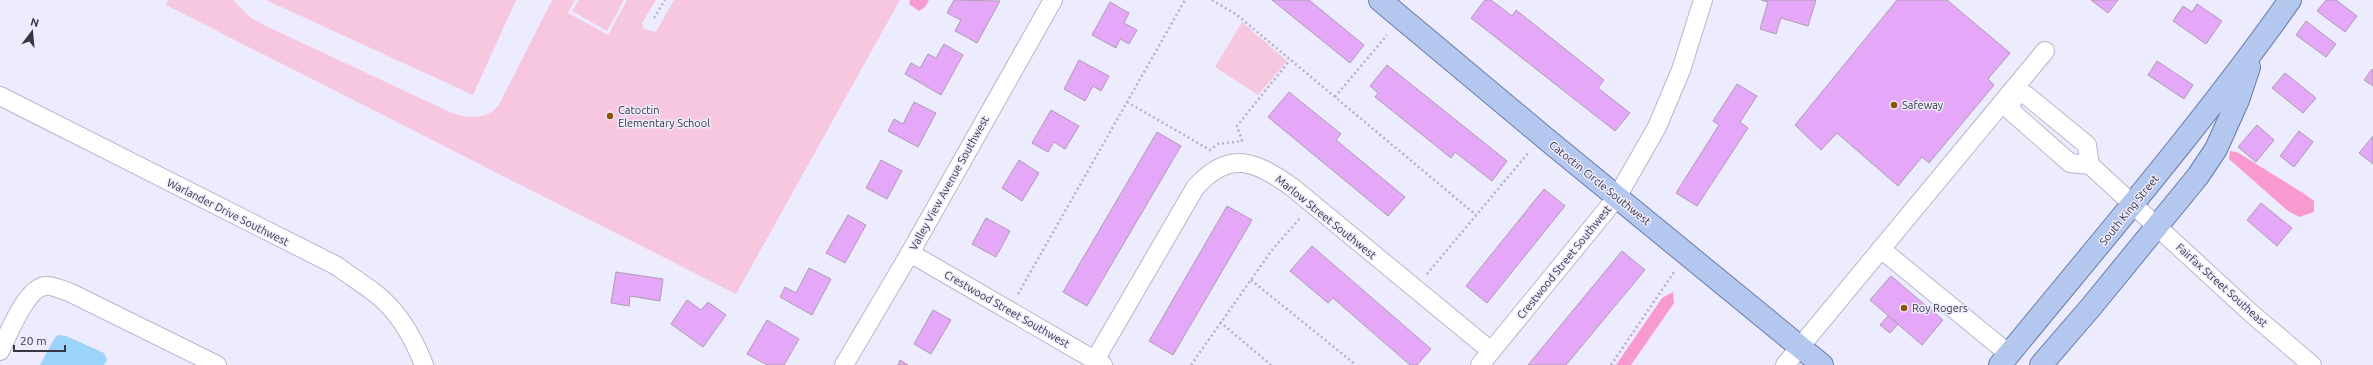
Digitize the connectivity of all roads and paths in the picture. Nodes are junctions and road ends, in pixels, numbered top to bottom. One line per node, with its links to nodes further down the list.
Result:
1 (665, 0): 8 (path)
2 (1053, 0): 25 (street, Valley View Avenue Southwest)
3 (1185, 0): 16 (path)
4 (1212, 0): 12 (path)
5 (1380, 0): 19 (main road, Catoctin Circle Southwest)
6 (1703, 0): 19 (street, Crestwood Street Southwest)
7 (2290, 0): 10 (main road, South King Street)
8 (654, 18)
9 (1388, 35): 15 (path)
10 (2254, 51): 20 (main road, South King Street); 23 (main road, South King Street)
11 (2045, 52): 13 (street)
12 (1290, 60): 15 (path); 16 (path)
13 (2012, 93): 18 (street); 18 (street); 24 (street)
14 (0, 96): 37 (street, Warlander Drive Southwest)
15 (1335, 97): 21 (path)
16 (1127, 102): 29 (path)
17 (1529, 152): 21 (path)
18 (2090, 165): 20 (street, Fairfax Street Southeast)
19 (1617, 197): 31 (main road, Catoctin Circle Southwest); 33 (street, Crestwood Street Southwest)
20 (2134, 205): 23 (street, Fairfax Street Southeast); 34 (main road, South King Street)
21 (1476, 215): 27 (path)
22 (1300, 217): 28 (path)
23 (2157, 227): 45 (main road, South King Street); 46 (street, Fairfax Street Southeast)
24 (1882, 249): 31 (street); 34 (street)
25 (910, 253): 35 (street, Crestwood Street Southwest); 38 (street, Valley View Avenue Southwest)
26 (1674, 272): 42 (path)
27 (1427, 274)
28 (1251, 280): 30 (path); 41 (path)
29 (1018, 294)
30 (1220, 322): 39 (path); 40 (path)
31 (1800, 347): 43 (street); 44 (main road, Catoctin Circle Southwest)
32 (0, 351): 36 (street)
33 (1486, 358): 35 (street, Marlow Street Southwest)
34 (2004, 360)
35 (1099, 362)
36 (217, 365)
37 (424, 365)
38 (844, 365)
39 (1192, 365)
40 (1271, 365)
41 (1356, 365)
42 (1611, 365)
43 (1785, 365)
44 (1822, 365)
45 (2041, 365)
46 (2312, 365)

